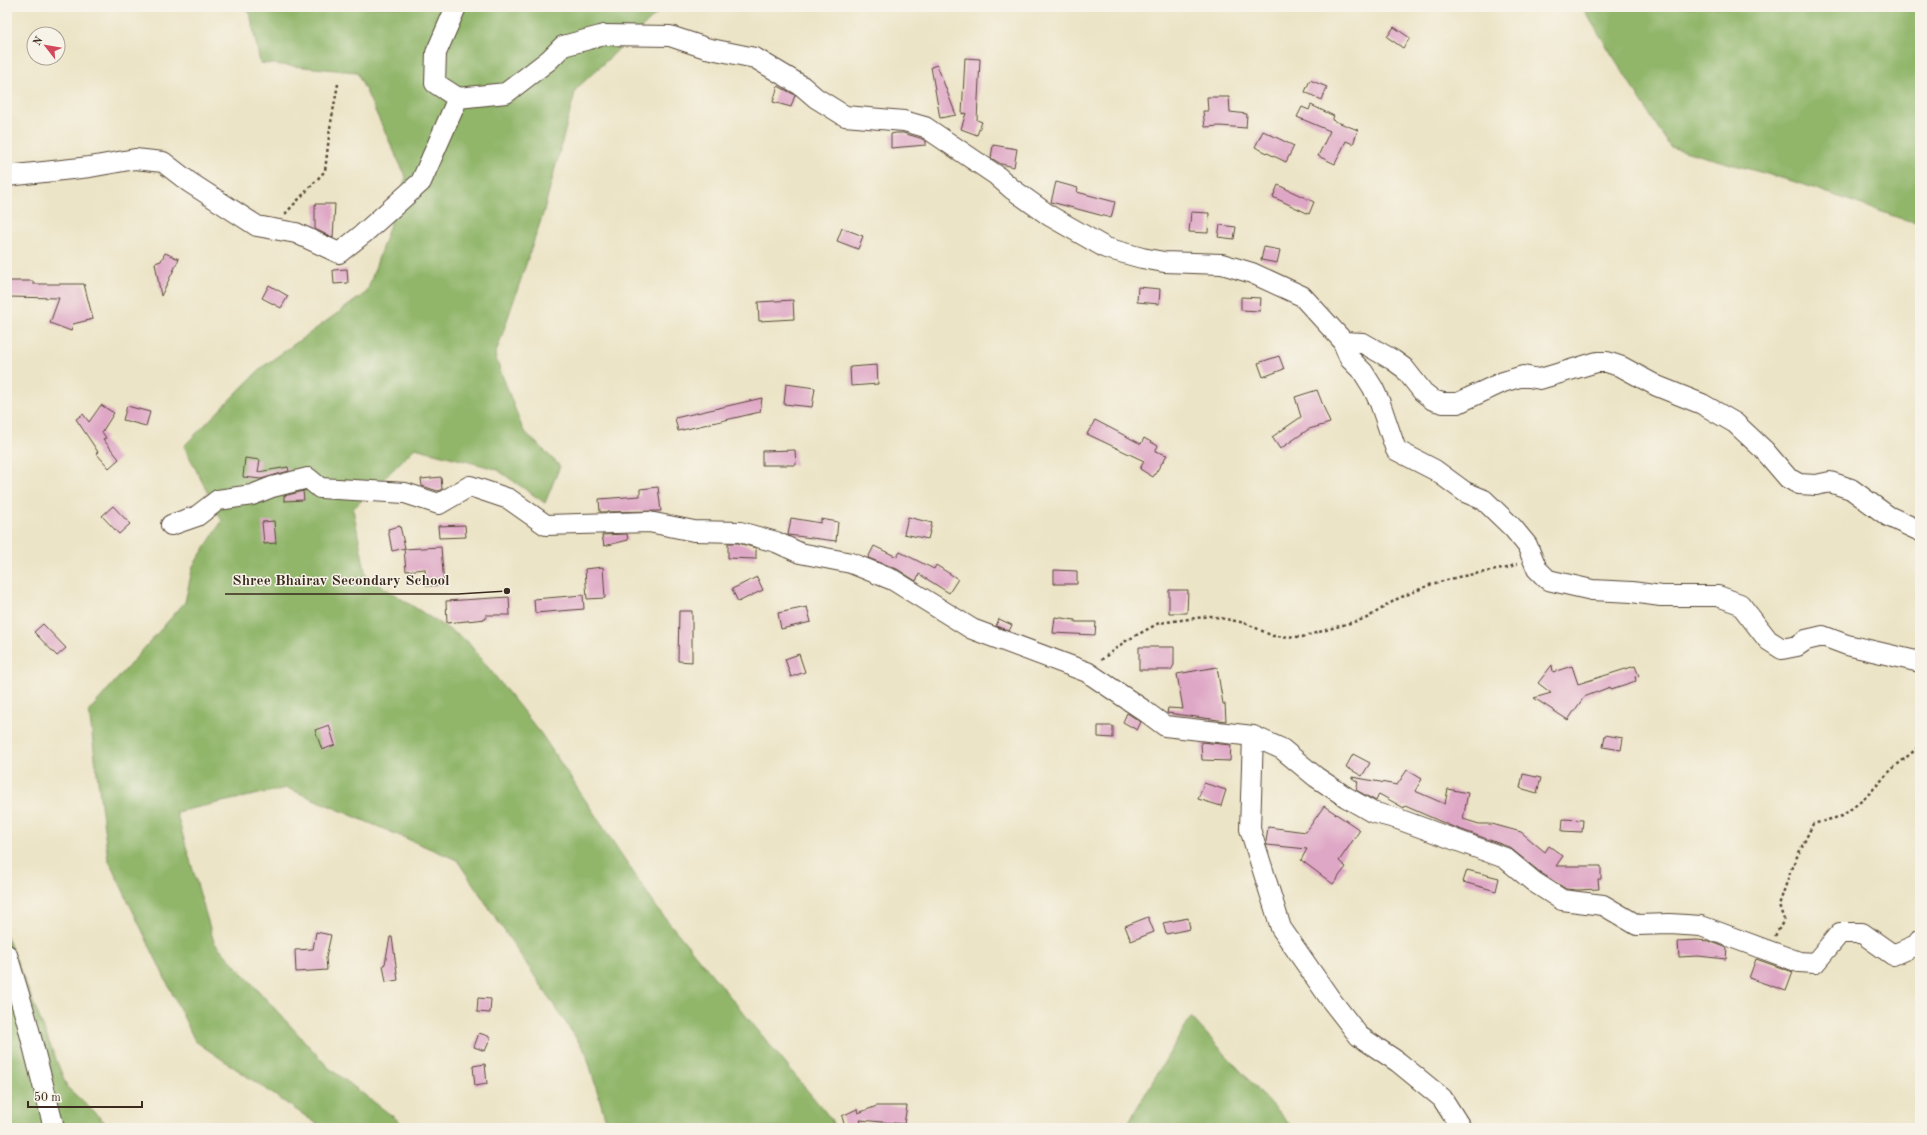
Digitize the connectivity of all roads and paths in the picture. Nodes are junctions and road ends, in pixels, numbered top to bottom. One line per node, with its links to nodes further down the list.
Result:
1 (456, 7): 3 (street)
2 (338, 84): 5 (path)
3 (458, 98): 4 (street); 6 (street)
4 (7, 176)
5 (281, 218)
6 (1342, 340): 8 (street); 9 (street)
7 (171, 525): 11 (street)
8 (1920, 531)
9 (1533, 558): 10 (street); 11 (path)
10 (1920, 662)
11 (1087, 672): 12 (street)
12 (1253, 736): 15 (street); 18 (street)
13 (1920, 746): 15 (path)
14 (1920, 940): 15 (street)
15 (1768, 949)
16 (7, 955): 17 (street)
17 (54, 1128)
18 (1461, 1128)

